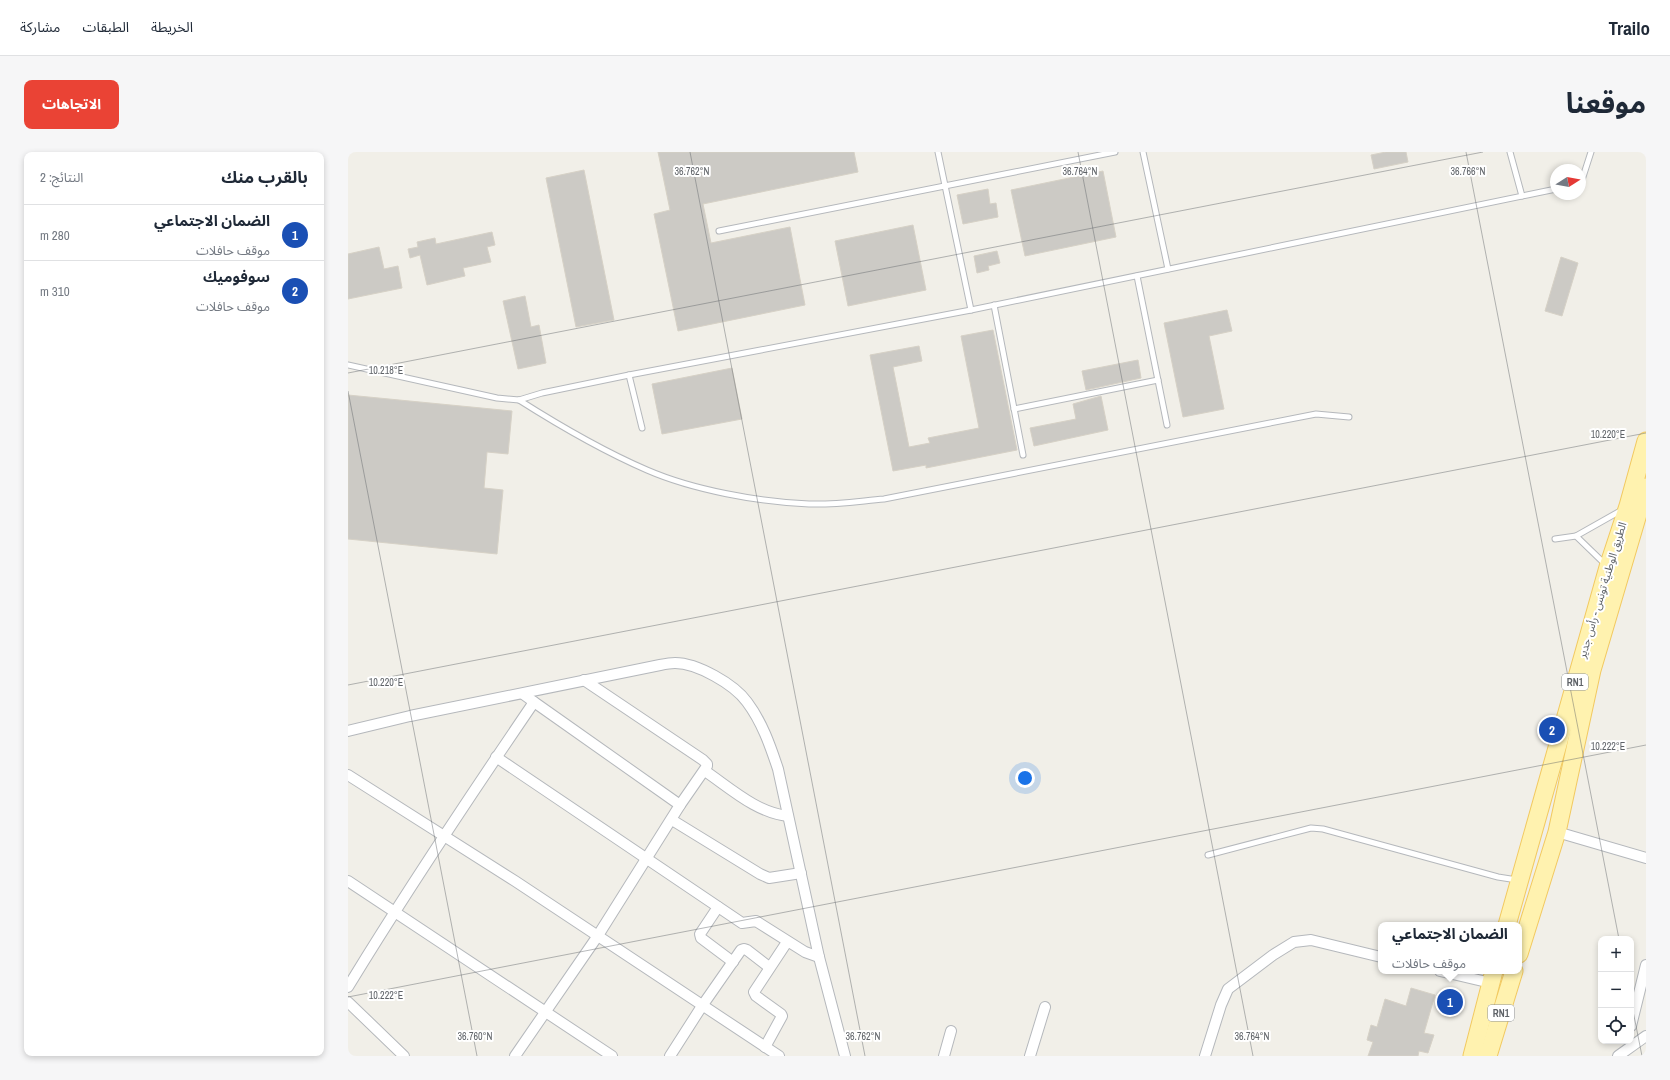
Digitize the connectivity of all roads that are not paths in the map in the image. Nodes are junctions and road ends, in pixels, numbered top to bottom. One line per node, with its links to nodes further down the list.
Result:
1 (938, 152): 7 (lane)
2 (1115, 152): 7 (lane)
3 (1143, 152): 11 (lane)
4 (1510, 152): 9 (lane)
5 (1591, 152): 6 (lane)
6 (1586, 168)
7 (945, 186): 10 (lane); 14 (lane)
8 (1550, 190): 9 (lane)
9 (1522, 196): 11 (lane)
10 (719, 230)
11 (1168, 269): 12 (lane)
12 (1137, 276): 13 (lane); 17 (lane)
13 (994, 305): 14 (lane); 19 (lane)
14 (972, 310): 16 (lane)
15 (348, 365): 18 (lane)
16 (629, 375): 18 (lane); 22 (lane)
17 (1158, 380): 19 (lane); 21 (lane)
18 (519, 400): 20 (lane)
19 (1014, 409): 24 (lane)
20 (1349, 417)
21 (1167, 425)
22 (642, 428)
23 (1646, 441): 26 (main road, الطريق الوطنية تونس - رأس جدير / RN1)
24 (1023, 455)
25 (1646, 487): 40 (main road, الطريق الوطنية تونس - رأس جدير / RN1)
26 (1628, 506): 27 (lane); 29 (main road, الطريق الوطنية تونس - رأس جدير / RN1)
27 (1576, 536): 28 (lane); 29 (lane)
28 (1555, 539)
29 (1608, 567): 47 (main road, الطريق الوطنية تونس - رأس جدير / RN1)
30 (584, 680): 31 (street); 35 (street); 38 (street)
31 (523, 694): 32 (street); 33 (street)
32 (534, 702): 34 (street); 37 (street)
33 (348, 731)
34 (496, 757): 41 (street); 44 (street)
35 (705, 771): 37 (street); 38 (street)
36 (348, 775): 41 (street)
37 (680, 805): 39 (street)
38 (788, 816): 45 (street)
39 (672, 820): 44 (street); 45 (street)
40 (1557, 832): 43 (street); 53 (main road, الطريق الوطنية تونس - رأس جدير / RN1)
41 (444, 835): 49 (street); 51 (street)
42 (1208, 855): 47 (lane)
43 (1646, 858)
44 (647, 859): 48 (street); 51 (street)
45 (801, 873): 55 (street)
46 (348, 881): 49 (street)
47 (1520, 881): 50 (main road, الطريق الوطنية تونس - رأس جدير / RN1)
48 (718, 907): 52 (street); 56 (street)
49 (394, 911): 62 (street); 66 (street)
50 (1508, 922)
51 (597, 937): 64 (street); 66 (street)
52 (787, 942): 55 (street); 58 (street)
53 (1522, 944)
54 (1378, 956): 81 (street)
55 (819, 958): 78 (street)
56 (733, 962): 58 (street); 64 (street)
57 (1646, 965): 67 (street)
58 (769, 967): 71 (street)
59 (1466, 974): 61 (street)
60 (1513, 974): 83 (main road, RN1)
61 (1493, 977): 82 (main road, RN1)
62 (348, 987)
63 (348, 1002): 73 (street)
64 (702, 1006): 71 (street); 76 (street)
65 (1044, 1007): 80 (street)
66 (545, 1011): 74 (street); 75 (street)
67 (1634, 1014)
68 (950, 1031): 79 (street)
69 (1646, 1036): 72 (street)
70 (1626, 1044): 72 (street)
71 (765, 1046): 77 (street)
72 (1623, 1054)
73 (404, 1056)
74 (515, 1056)
75 (612, 1056)
76 (670, 1056)
77 (779, 1056)
78 (845, 1056)
79 (944, 1056)
80 (1030, 1056)
81 (1206, 1056)
82 (1472, 1056)
83 (1488, 1056)

